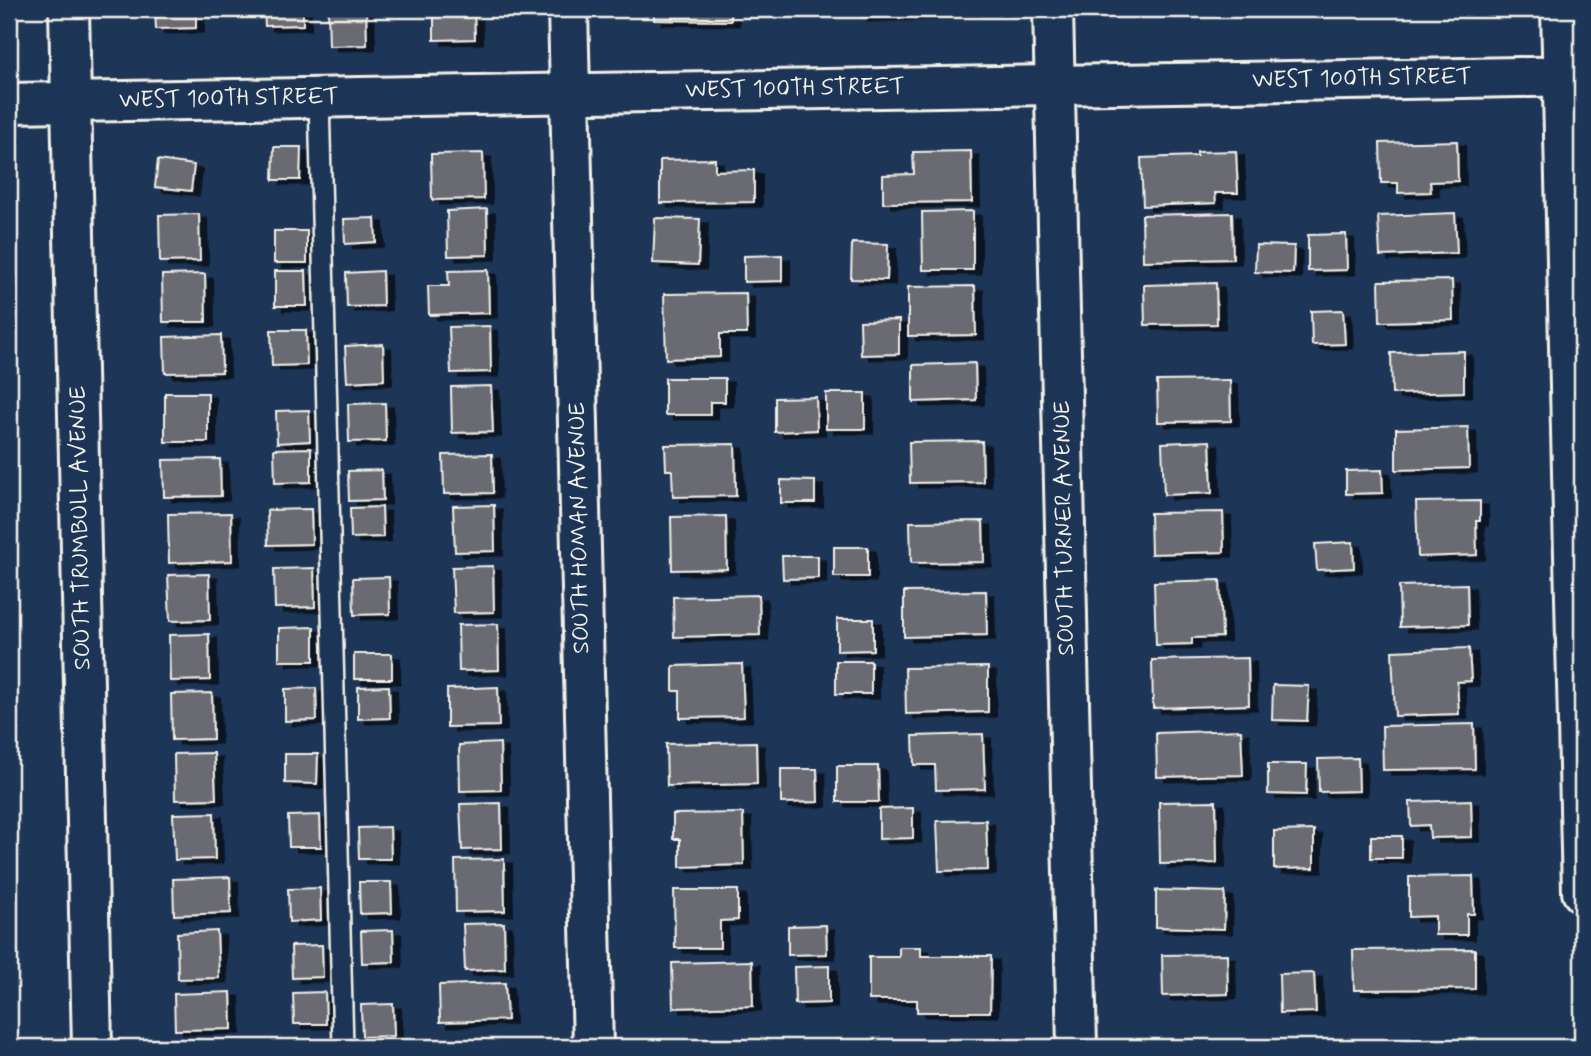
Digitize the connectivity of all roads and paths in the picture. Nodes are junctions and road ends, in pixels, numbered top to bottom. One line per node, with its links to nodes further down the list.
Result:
1 (69, 9): 9 (street, SOUTH TRUMBULL AVENUE)
2 (568, 9): 7 (street, SOUTH HOMAN AVENUE)
3 (1053, 9): 6 (street, SOUTH TURNER AVENUE)
4 (1561, 9): 5 (street)
5 (1572, 76): 6 (street, WEST 100TH STREET); 11 (street)
6 (1055, 85): 7 (street, WEST 100TH STREET); 15 (street, SOUTH TURNER AVENUE)
7 (570, 93): 8 (street, WEST 100TH STREET); 14 (street, SOUTH HOMAN AVENUE)
8 (318, 98): 9 (street, WEST 100TH STREET); 13 (lane)
9 (71, 102): 10 (street, WEST 100TH STREET); 12 (street, SOUTH TRUMBULL AVENUE)
10 (9, 103)
11 (1582, 892)
12 (92, 1047)
13 (344, 1047)
14 (593, 1047)
15 (1077, 1047)

